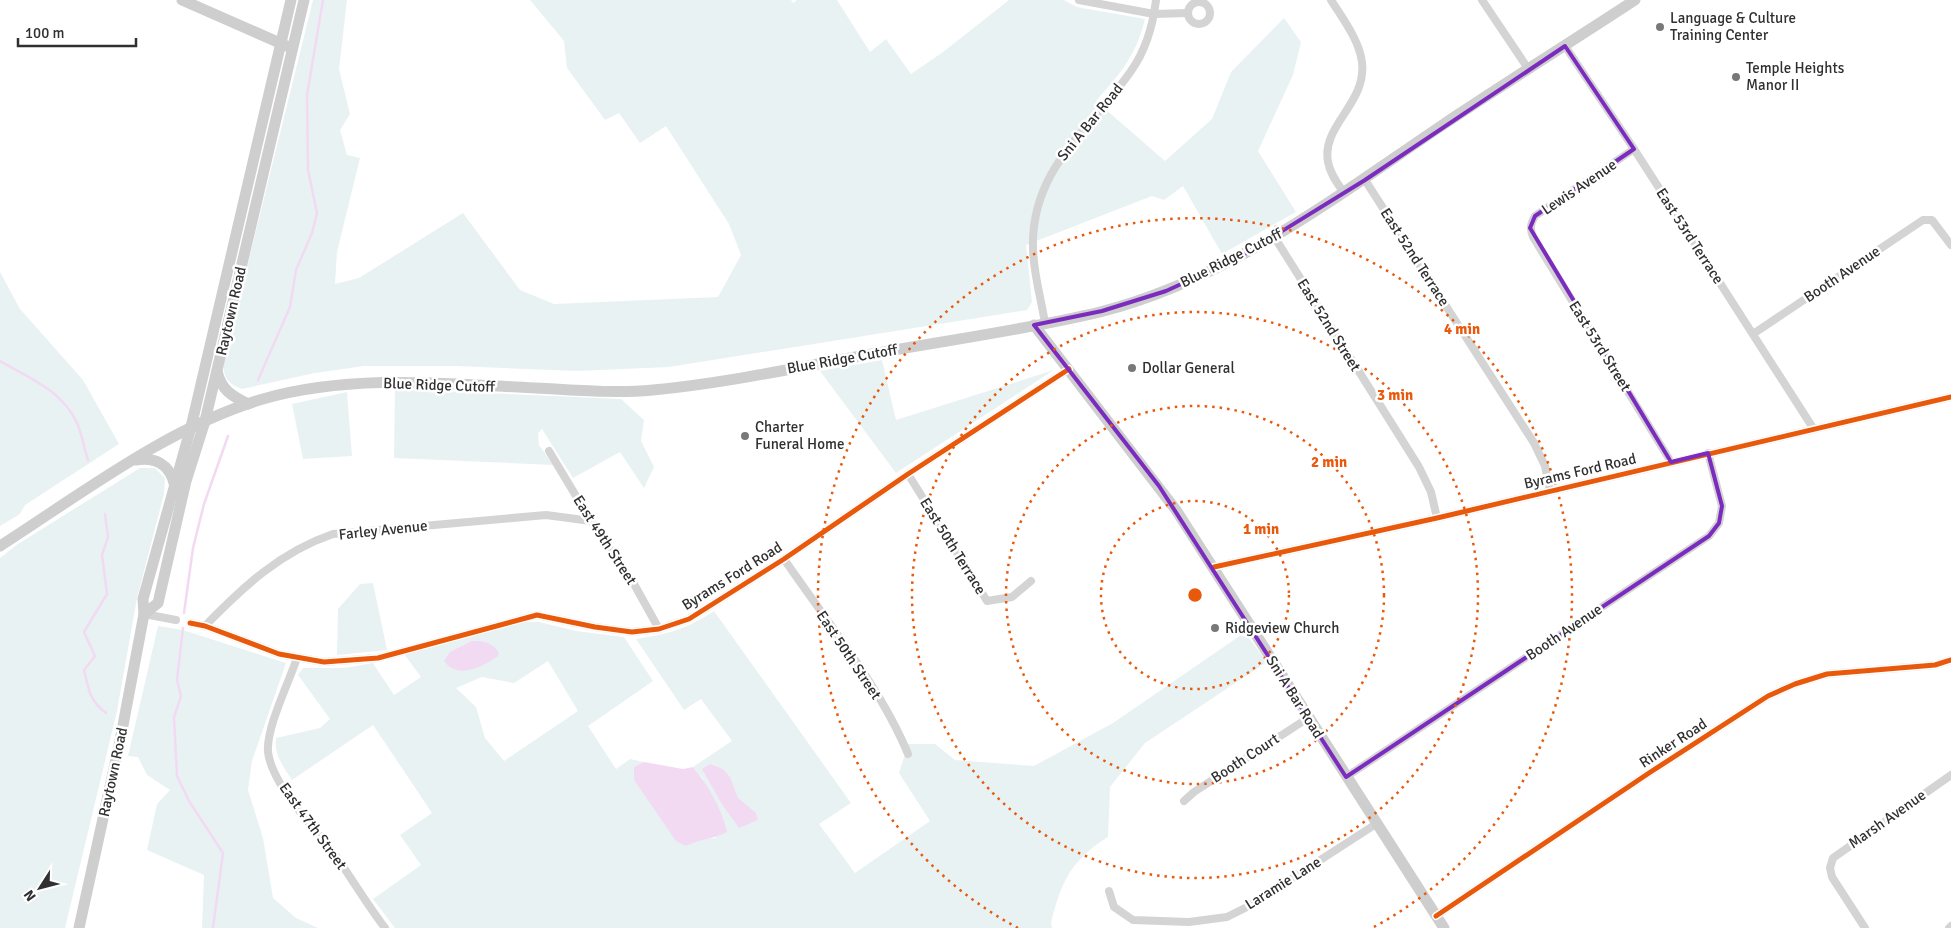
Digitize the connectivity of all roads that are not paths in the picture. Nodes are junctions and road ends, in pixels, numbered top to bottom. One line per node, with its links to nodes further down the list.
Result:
1 (182, 0): 12 (main road)
2 (291, 0): 12 (main road, Raytown Road)
3 (304, 0): 12 (main road, Raytown Road)
4 (1079, 0): 10 (street)
5 (1156, 0): 10 (street)
6 (1332, 0): 16 (street)
7 (1482, 0): 13 (street)
8 (1633, 0): 11 (main road, Blue Ridge Cutoff)
9 (1188, 13): 10 (street)
10 (1154, 14): 20 (street, Sni A Bar Road)
11 (1565, 46): 13 (main road, Blue Ridge Cutoff); 14 (street, East 53rd Terrace)
12 (288, 47): 23 (main road, Raytown Road); 27 (main road, Raytown Road)
13 (1529, 70): 15 (main road, Blue Ridge Cutoff)
14 (1634, 149): 17 (street, Lewis Avenue); 21 (street, East 53rd Terrace)
15 (1365, 180): 16 (main road, Blue Ridge Cutoff); 35 (street, East 52nd Terrace)
16 (1344, 193): 18 (main road, Blue Ridge Cutoff)
17 (1530, 229): 32 (street, East 53rd Street)
18 (1274, 238): 20 (main road, Blue Ridge Cutoff); 36 (street, East 52nd Street)
19 (1951, 245): 21 (street, Booth Avenue)
20 (1040, 324): 22 (main road, Sni A Bar Road); 25 (main road, Blue Ridge Cutoff)
21 (1753, 334): 28 (street, East 53rd Terrace)
22 (1069, 369): 33 (street, Byrams Ford Road); 40 (main road, Sni A Bar Road)
23 (216, 371): 25 (main road); 26 (main road, Raytown Road)
24 (1951, 397): 28 (street, Byrams Ford Road)
25 (248, 404): 26 (main road, Blue Ridge Cutoff)
26 (205, 421): 27 (main road, Blue Ridge Cutoff); 42 (main road, Raytown Road)
27 (191, 427): 31 (main road, Blue Ridge Cutoff); 34 (main road, Raytown Road)
28 (1813, 428): 30 (street, Byrams Ford Road)
29 (549, 451): 37 (street, East 49th Street)
30 (1708, 453): 32 (street, Byrams Ford Road); 52 (street, Booth Avenue)
31 (135, 460): 34 (main road); 38 (main road, Blue Ridge Cutoff)
32 (1671, 462): 35 (street, Byrams Ford Road)
33 (908, 474): 39 (street, Byrams Ford Road); 41 (street, East 50th Terrace)
34 (174, 483): 42 (main road, Raytown Road)
35 (1550, 491): 36 (street, Byrams Ford Road)
36 (1437, 518): 40 (street, Byrams Ford Road)
37 (590, 521): 45 (street, Farley Avenue); 46 (street, East 49th Street)
38 (0, 546)
39 (784, 559): 46 (street, Byrams Ford Road); 50 (street, East 50th Street)
40 (1214, 567): 49 (main road, Sni A Bar Road)
41 (1031, 581)
42 (144, 614): 43 (street); 57 (main road, Raytown Road)
43 (176, 620)
44 (190, 623): 45 (street, Byrams Ford Road)
45 (205, 626): 47 (street, Byrams Ford Road)
46 (659, 629): 47 (street, Byrams Ford Road)
47 (297, 658): 58 (street, East 47th Street)
48 (1951, 660): 56 (street, Rinker Road)
49 (1308, 718): 52 (main road, Sni A Bar Road); 53 (street, Booth Court)
50 (908, 754)
51 (1951, 775): 60 (street, Marsh Avenue)
52 (1346, 777): 54 (main road, Sni A Bar Road)
53 (1184, 801)
54 (1376, 824): 55 (street, Laramie Lane); 56 (main road, Sni A Bar Road)
55 (1109, 891)
56 (1436, 916): 59 (main road, Sni A Bar Road)
57 (79, 928)
58 (385, 928)
59 (1444, 928)
60 (1865, 928)

